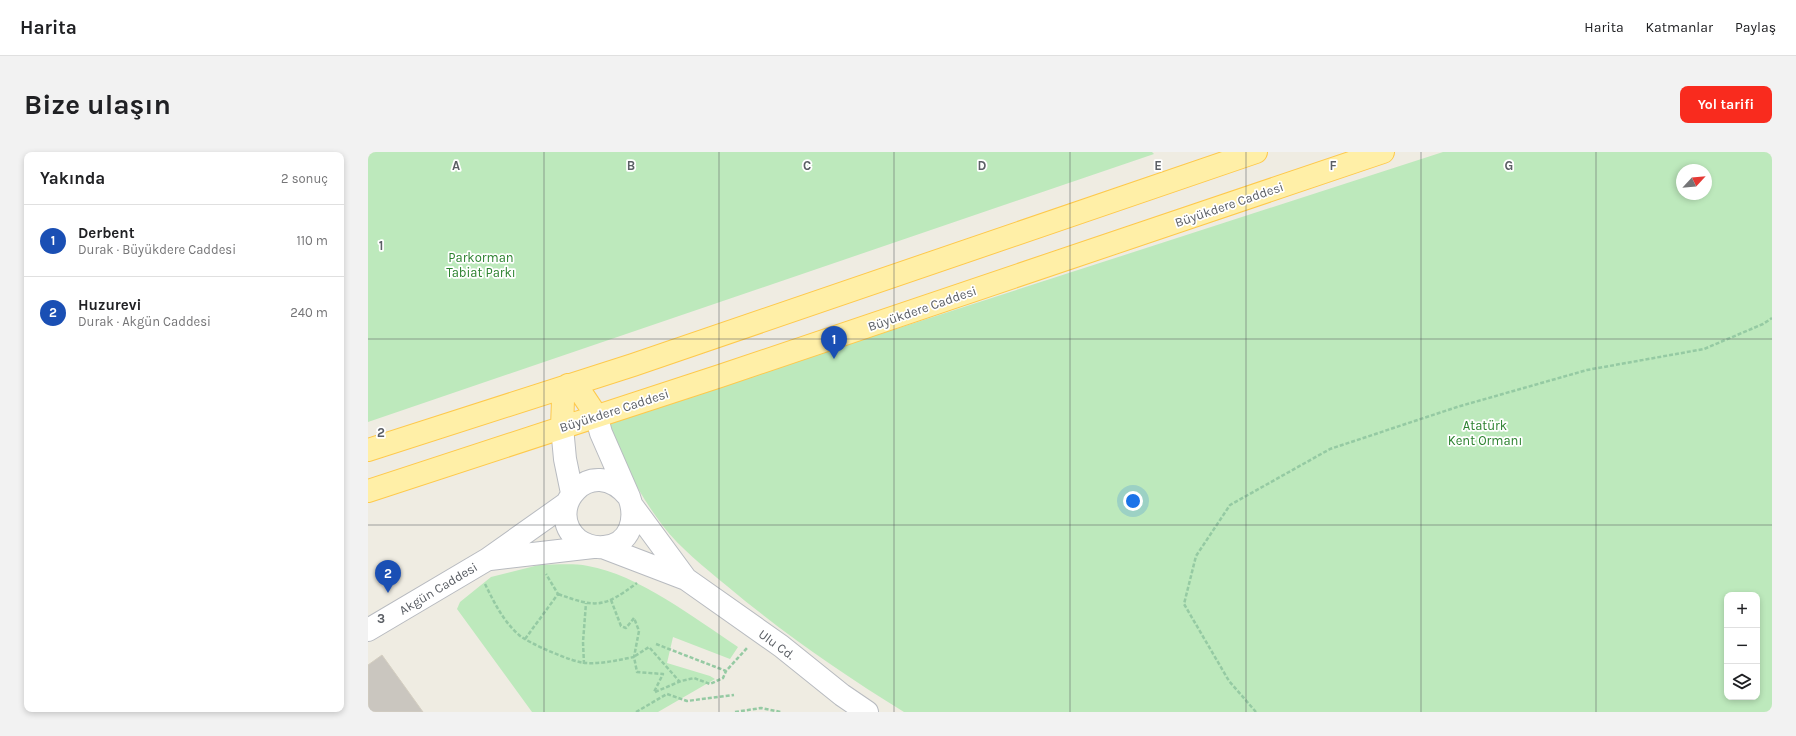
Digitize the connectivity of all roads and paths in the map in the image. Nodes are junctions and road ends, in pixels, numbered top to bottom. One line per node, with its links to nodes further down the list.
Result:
1 (1383, 152): 5 (main road, Büyükdere Caddesi)
2 (1249, 153): 4 (main road)
3 (1772, 318): 34 (path)
4 (568, 385): 5 (main road); 6 (main road); 8 (main road)
5 (598, 424): 6 (main road, Büyükdere Caddesi); 12 (street)
6 (562, 426): 7 (main road, Büyükdere Caddesi); 9 (street)
7 (532, 437): 9 (street); 10 (main road, Büyükdere Caddesi)
8 (368, 450)
9 (565, 459): 11 (street)
10 (368, 491)
11 (570, 498): 12 (street); 13 (street); 15 (street, Akgün Caddesi)
12 (631, 502): 13 (street); 17 (street, Ulu Cd.)
13 (599, 547): 14 (street, Akgün Caddesi); 16 (street, Ulu Cd.)
14 (534, 554): 15 (street, Akgün Caddesi); 18 (path)
15 (483, 562): 21 (street, Akgün Caddesi); 22 (path)
16 (658, 568): 17 (street, Ulu Cd.); 19 (path)
17 (686, 579): 33 (street, Ulu Cd.)
18 (558, 594): 20 (path); 22 (path)
19 (611, 600): 20 (path); 25 (path)
20 (586, 603): 26 (path)
21 (368, 630)
22 (525, 639): 26 (path)
23 (656, 644): 27 (path)
24 (751, 644): 27 (path)
25 (634, 657): 26 (path); 28 (path); 28 (path)
26 (584, 664)
27 (726, 671): 28 (path)
28 (680, 682)
29 (734, 695): 30 (path)
30 (636, 712)
31 (735, 712): 32 (path)
32 (781, 712)
33 (867, 712)
34 (1256, 712)

